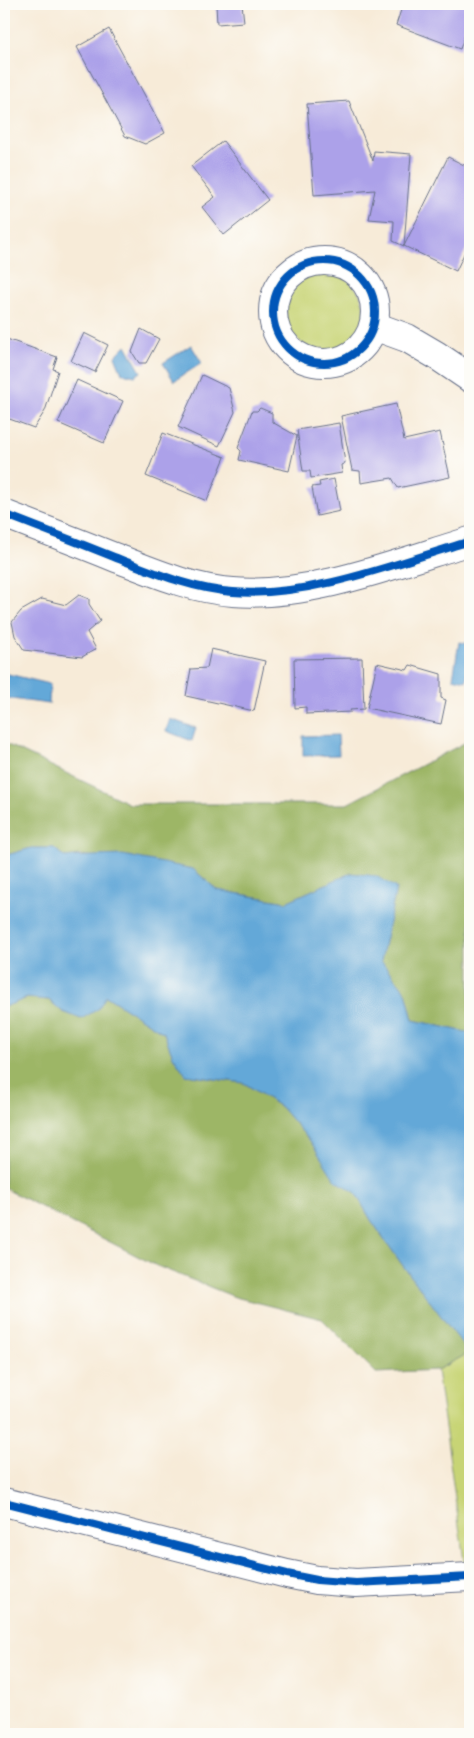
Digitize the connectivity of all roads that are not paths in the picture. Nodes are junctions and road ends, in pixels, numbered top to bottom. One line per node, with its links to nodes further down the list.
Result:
1 (374, 326): 2 (street)
2 (470, 378)
3 (4, 514): 4 (street)
4 (470, 541)
5 (4, 1502): 6 (street)
6 (470, 1577)

